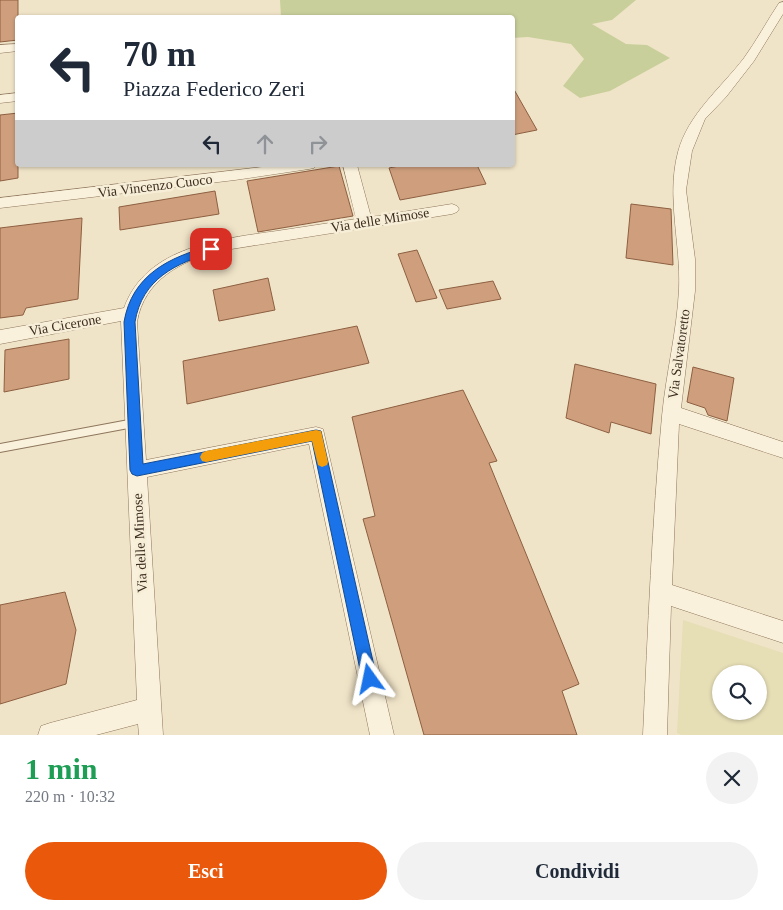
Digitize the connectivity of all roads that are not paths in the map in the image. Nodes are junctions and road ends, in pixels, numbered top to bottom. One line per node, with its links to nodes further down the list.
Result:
1 (783, 5): 13 (street, Via Salvatoretto)
2 (15, 47): 3 (street)
3 (0, 49)
4 (15, 97): 5 (street)
5 (0, 99)
6 (296, 167): 8 (street, Via Vincenzo Cuoco)
7 (351, 167): 10 (street)
8 (0, 203)
9 (452, 209): 10 (street, Via delle Mimose)
10 (365, 223): 11 (street, Via delle Mimose)
11 (130, 313): 12 (street, Via Cicerone); 14 (street, Via delle Mimose)
12 (0, 337)
13 (671, 413): 16 (street); 18 (street, Via Salvatoretto)
14 (134, 423): 15 (lane); 17 (street, Via delle Mimose)
15 (0, 448)
16 (783, 450)
17 (137, 470): 20 (street, Via delle Mimose); 23 (street)
18 (662, 592): 19 (street); 24 (street, Via Salvatoretto)
19 (783, 632)
20 (149, 709): 21 (street); 22 (street, Via delle Mimose)
21 (50, 735)
22 (150, 735)
23 (382, 735)
24 (654, 735)

